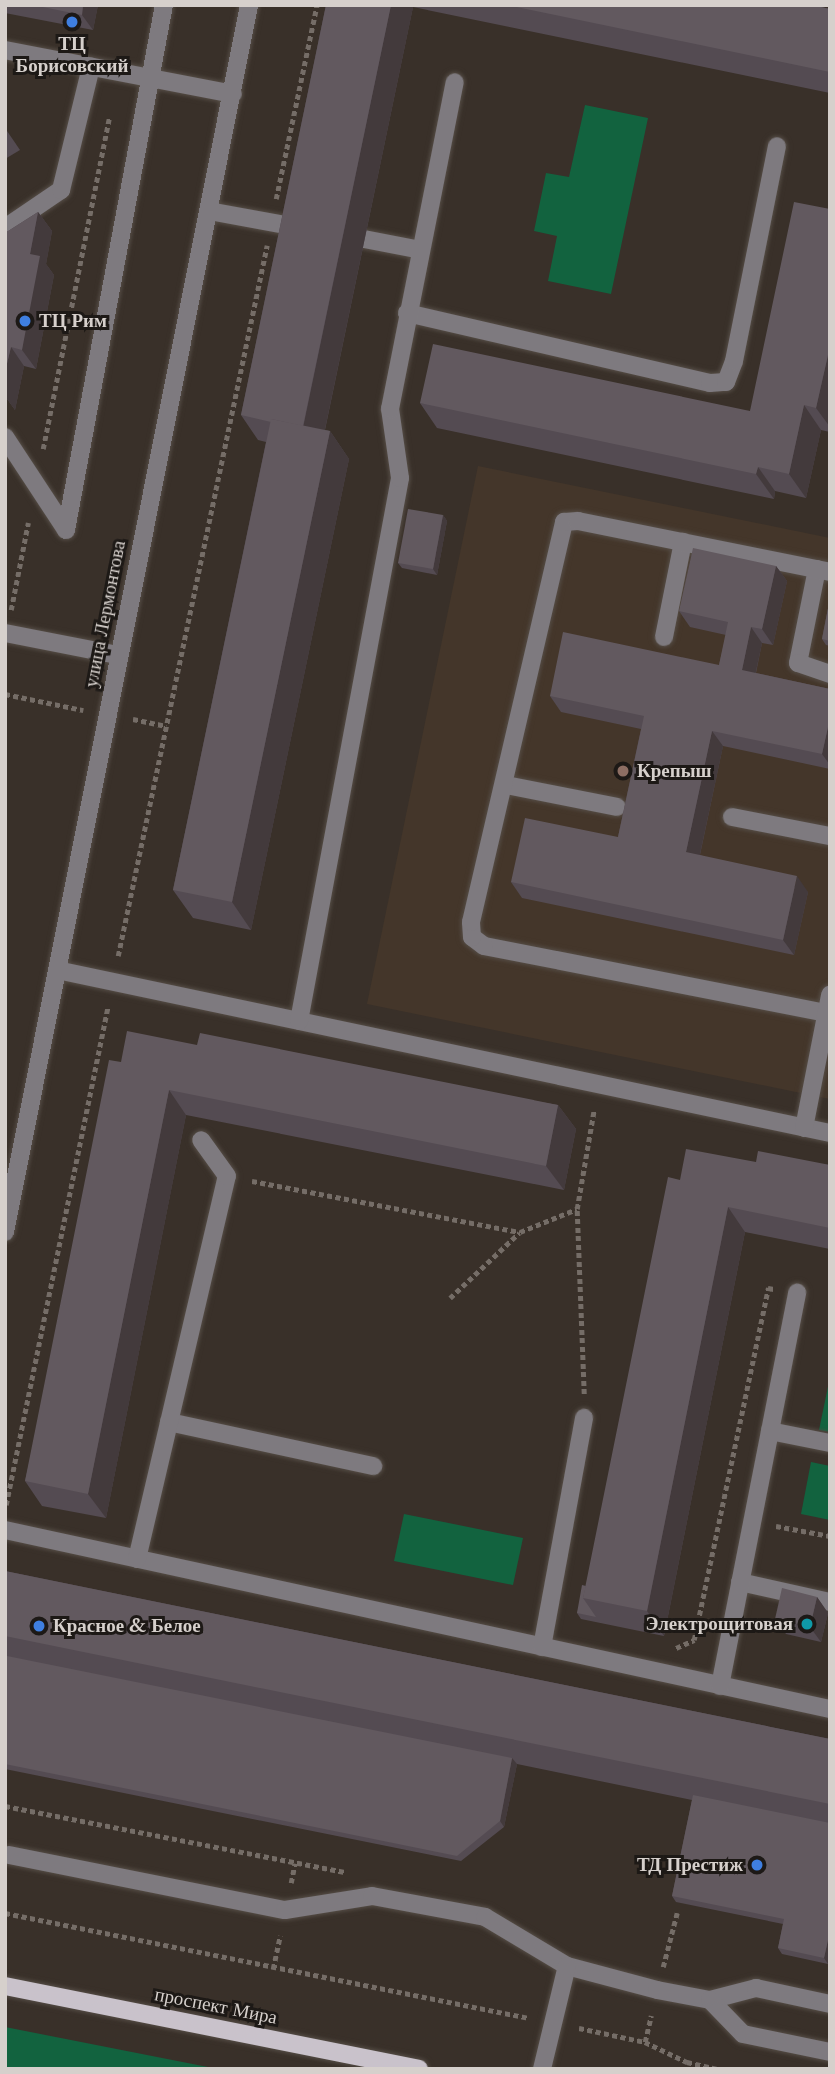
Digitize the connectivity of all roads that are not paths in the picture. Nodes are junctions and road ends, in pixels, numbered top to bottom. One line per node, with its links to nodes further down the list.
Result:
1 (164, 5): 5 (street)
2 (248, 5): 7 (street, улица Лермонтова)
3 (5, 50): 4 (street)
4 (91, 67): 5 (street); 10 (street)
5 (150, 78): 7 (street); 15 (street)
6 (455, 82): 13 (street)
7 (233, 94): 9 (street, улица Лермонтова)
8 (777, 146): 14 (street)
9 (209, 211): 11 (street); 20 (street, улица Лермонтова)
10 (5, 228)
11 (302, 228)
12 (364, 240): 13 (street)
13 (421, 250): 14 (street)
14 (407, 313): 28 (street)
15 (5, 438)
16 (683, 542): 17 (street); 19 (street); 22 (street)
17 (823, 571): 21 (street)
18 (6, 633): 20 (street)
19 (664, 637)
20 (117, 655): 26 (street, улица Лермонтова)
21 (830, 674)
22 (506, 785): 23 (street); 27 (street)
23 (617, 807)
24 (732, 817): 25 (street)
25 (830, 836)
26 (57, 970): 28 (street); 32 (street, улица Лермонтова)
27 (828, 1004): 29 (street)
28 (299, 1021): 29 (street)
29 (804, 1128): 30 (street)
30 (830, 1133)
31 (201, 1140): 35 (street)
32 (5, 1232)
33 (797, 1292): 36 (street)
34 (584, 1418): 43 (street)
35 (169, 1422): 38 (street); 40 (street)
36 (770, 1431): 37 (street); 41 (street)
37 (830, 1443)
38 (373, 1466)
39 (5, 1530): 40 (street)
40 (137, 1559): 43 (street)
41 (740, 1583): 42 (street); 44 (street)
42 (830, 1602)
43 (542, 1647): 44 (street)
44 (720, 1686): 45 (street)
45 (830, 1709)
46 (9, 1855): 47 (street)
47 (567, 1966): 49 (street); 53 (street)
48 (5, 1986): 52 (main road, проспект Мира)
49 (710, 2000): 50 (street); 51 (street)
50 (830, 2004)
51 (830, 2052)
52 (419, 2069)
53 (542, 2069)

